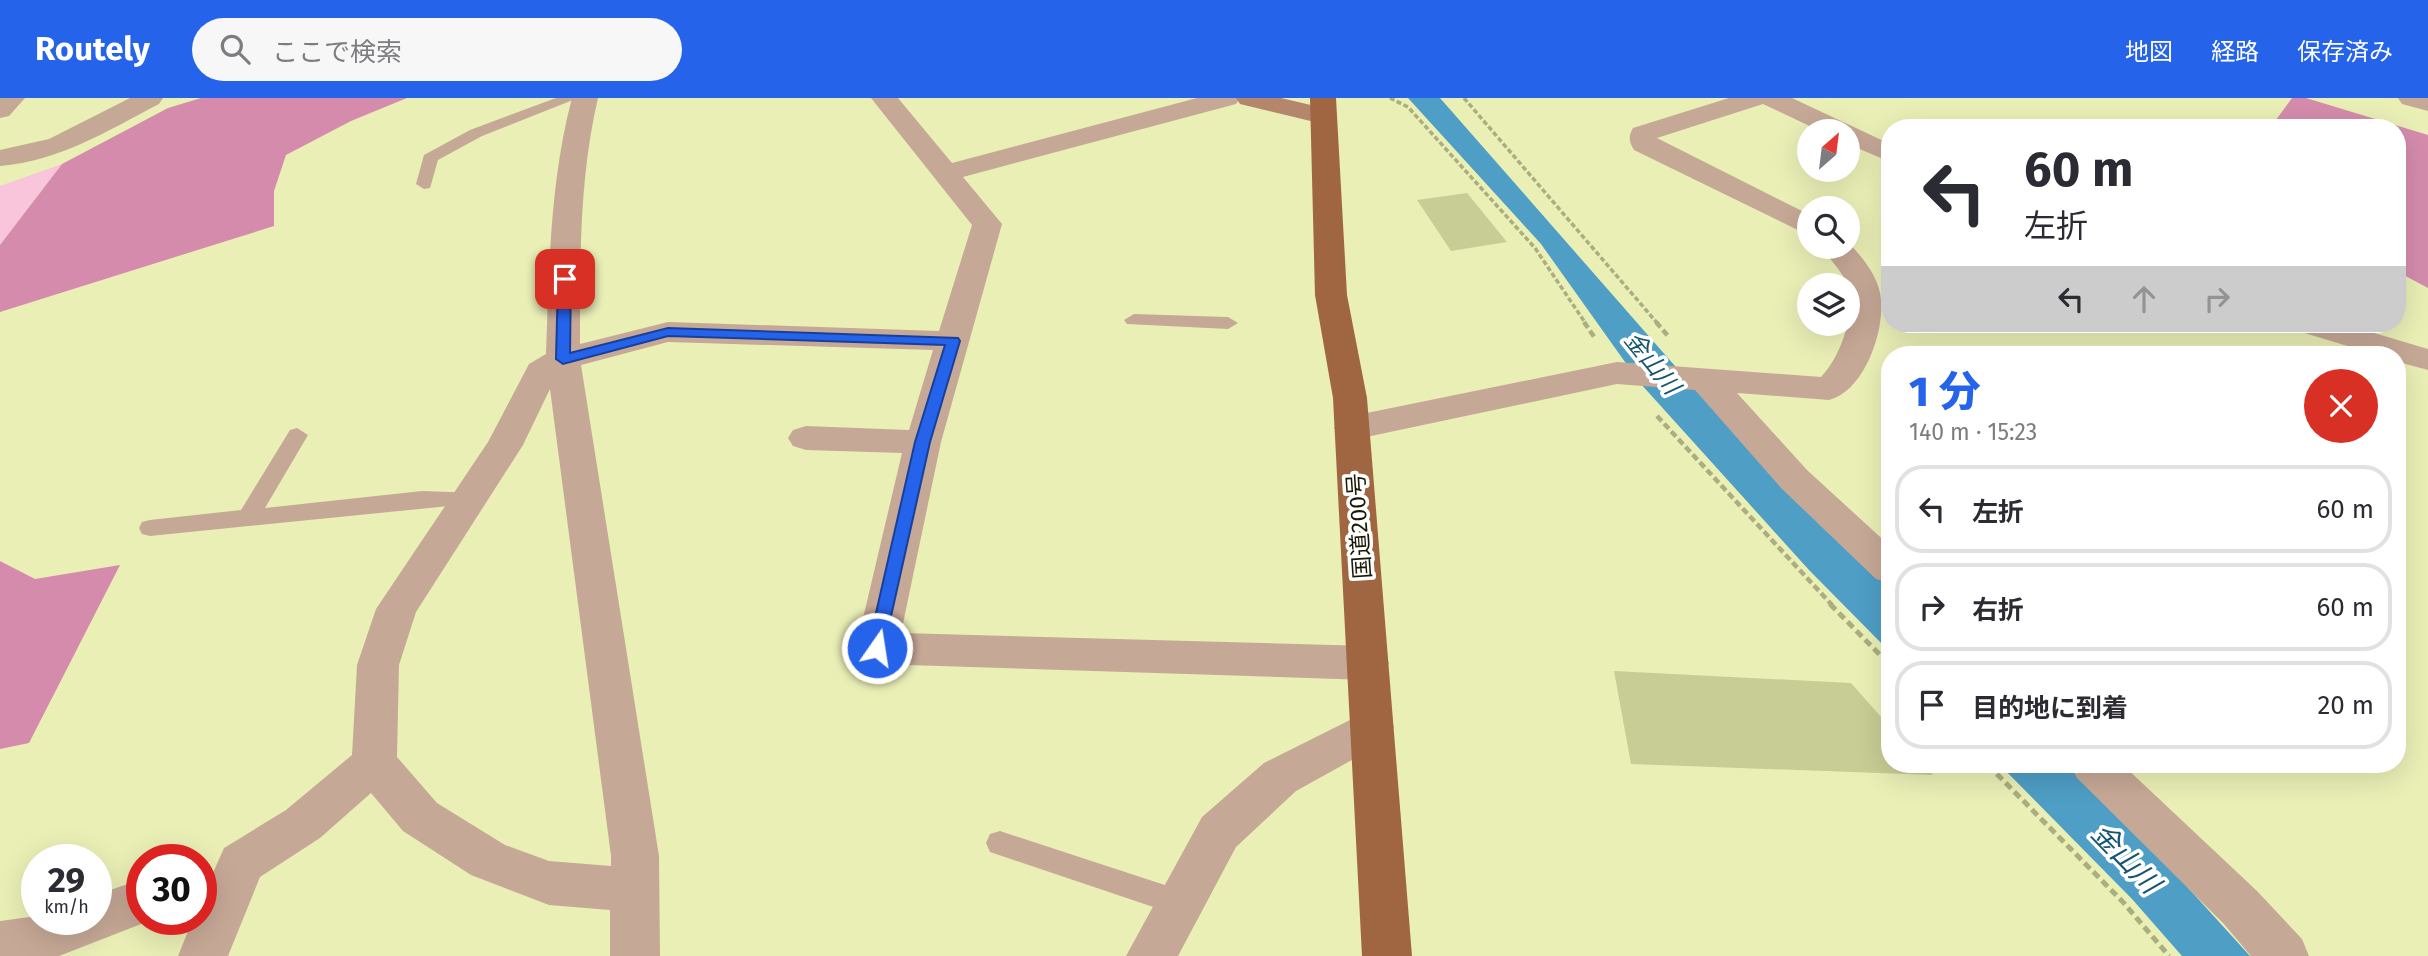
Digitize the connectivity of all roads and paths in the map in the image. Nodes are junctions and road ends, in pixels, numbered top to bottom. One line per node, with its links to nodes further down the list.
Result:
1 (12, 98): 14 (street)
2 (150, 98): 18 (street)
3 (569, 98): 20 (lane)
4 (585, 98): 29 (street)
5 (884, 98): 19 (street)
6 (1227, 98): 19 (street)
7 (1249, 98): 13 (main road)
8 (1464, 98): 31 (path)
9 (1756, 98): 21 (street)
10 (1771, 98): 15 (street)
11 (2411, 98): 12 (street)
12 (2428, 103)
13 (1323, 107): 32 (highway, 国道200号)
14 (0, 110)
15 (1816, 119)
16 (1860, 140): 17 (street)
17 (1881, 150)
18 (0, 158)
19 (945, 173): 26 (street)
20 (424, 184)
21 (1797, 220)
22 (1847, 259): 31 (street)
23 (1134, 320): 24 (lane)
24 (1228, 323)
25 (2340, 333): 27 (street)
26 (953, 341): 29 (street); 35 (street)
27 (2382, 346)
28 (2406, 353): 30 (street)
29 (563, 359): 36 (street); 47 (street)
30 (2428, 360)
31 (1698, 378): 32 (street); 39 (street)
32 (1352, 428): 40 (highway, 国道200号)
33 (297, 435): 37 (lane)
34 (806, 438): 35 (street)
35 (923, 442): 40 (street)
36 (471, 498): 37 (lane); 42 (street)
37 (248, 518): 38 (lane)
38 (150, 528)
39 (1881, 561)
40 (1368, 663): 41 (highway, 国道200号)
41 (1372, 727): 48 (street); 54 (highway, 国道200号)
42 (374, 763): 46 (street); 47 (street)
43 (1996, 773): 55 (path)
44 (2101, 773): 56 (street)
45 (1000, 843): 48 (lane)
46 (221, 871): 51 (street)
47 (635, 890): 52 (street)
48 (1180, 903): 53 (street)
49 (53, 935): 50 (street)
50 (0, 945)
51 (203, 956)
52 (635, 956)
53 (1151, 956)
54 (1387, 956)
55 (2169, 956)
56 (2284, 956)

